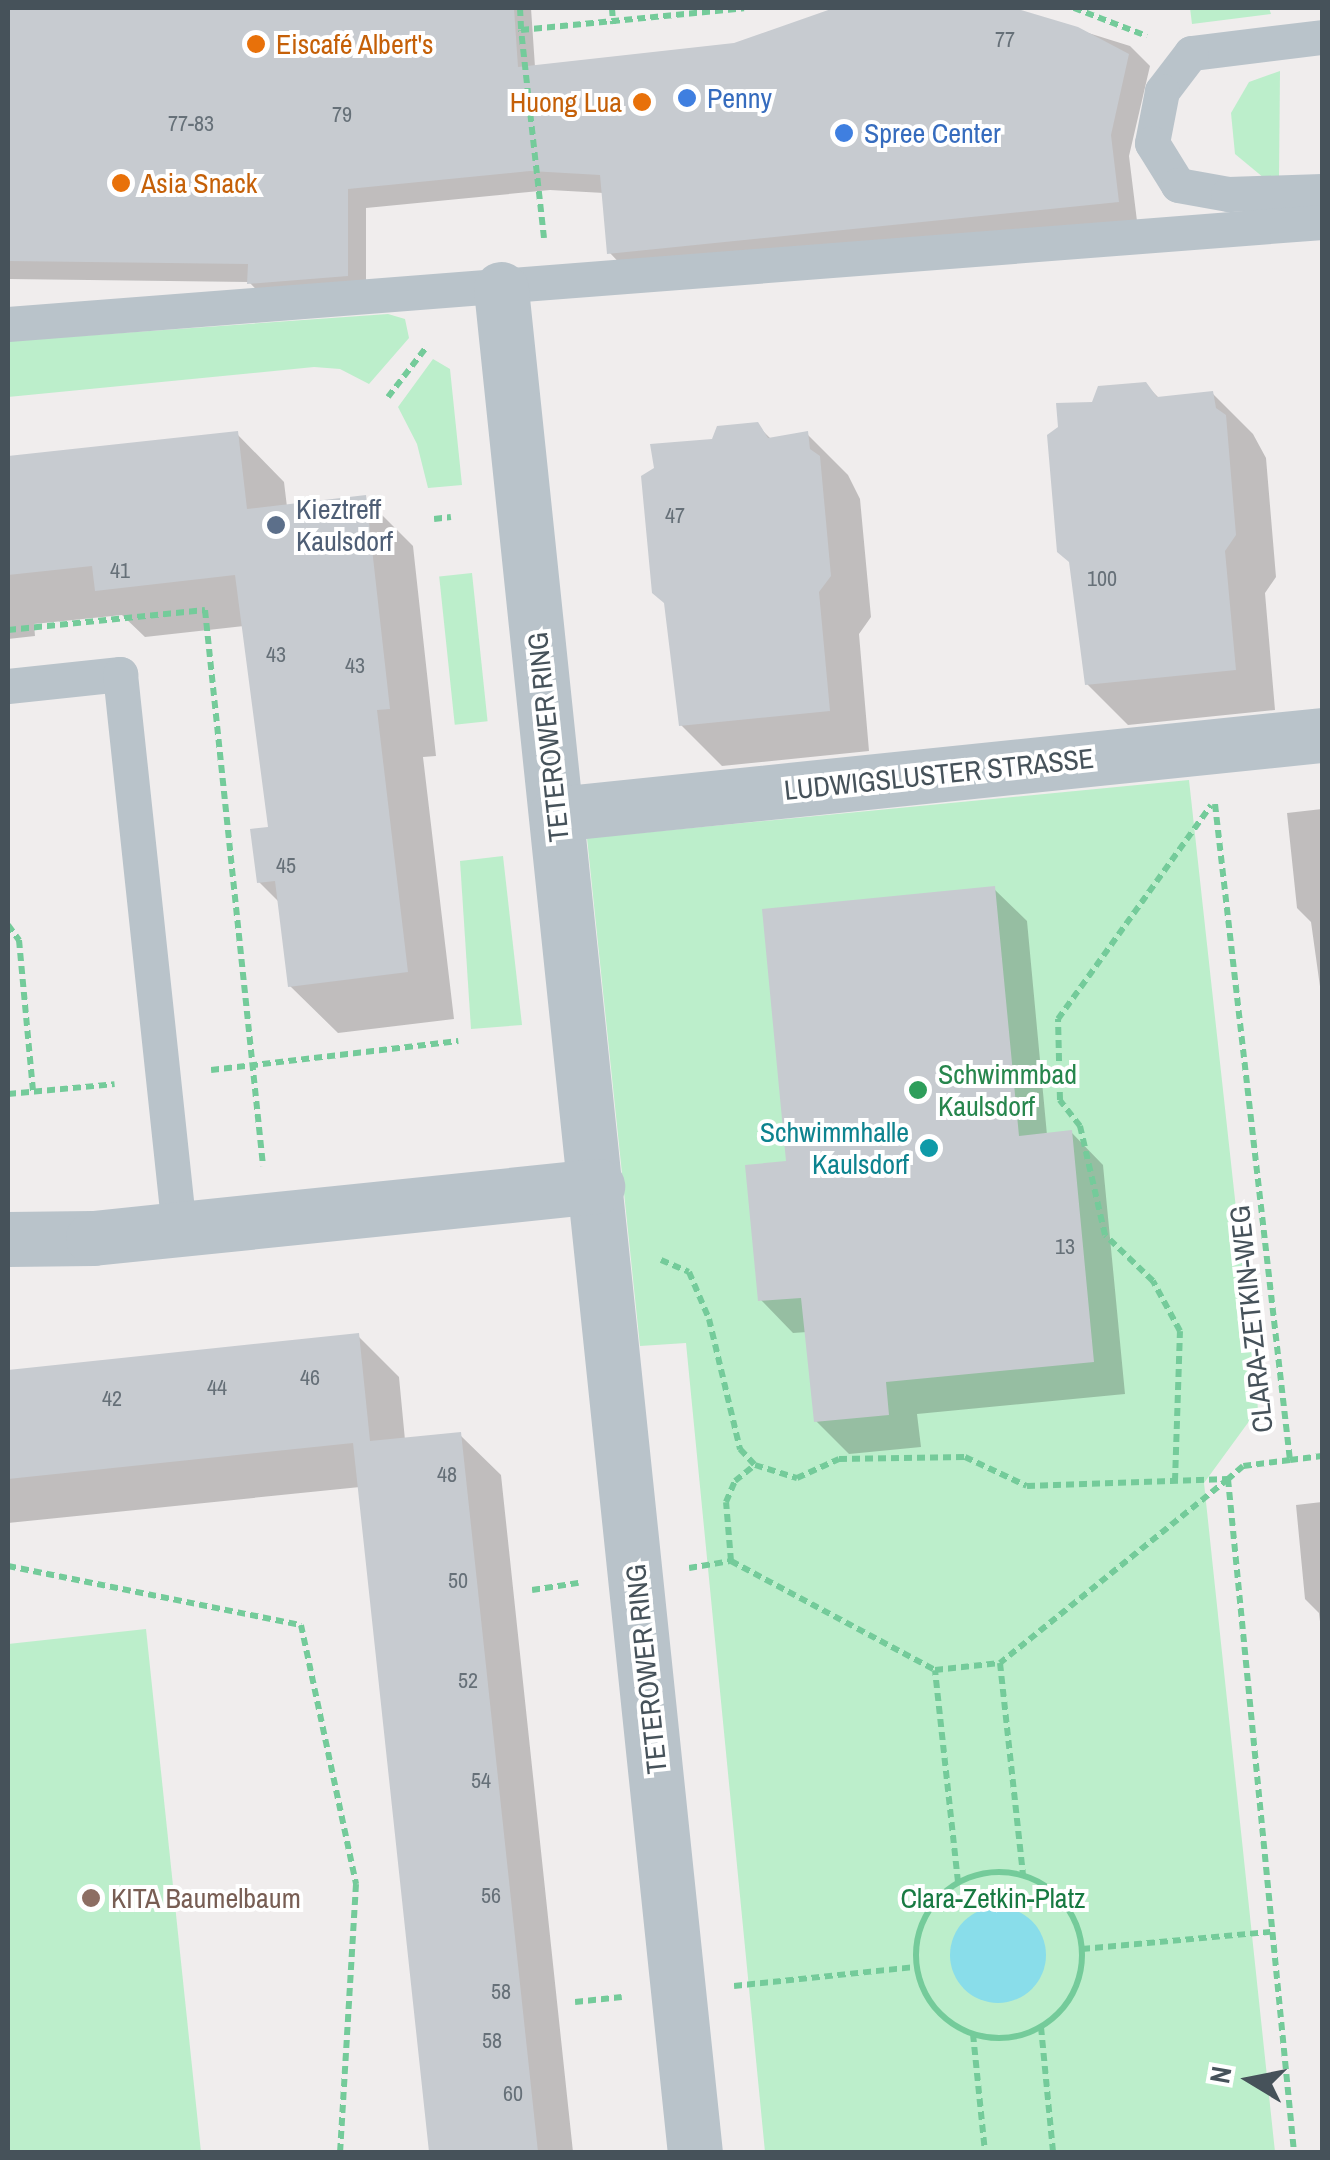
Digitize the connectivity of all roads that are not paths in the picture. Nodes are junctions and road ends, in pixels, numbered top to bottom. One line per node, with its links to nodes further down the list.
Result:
1 (1322, 37): 2 (lane)
2 (1322, 191)
3 (1322, 222): 4 (lane)
4 (525, 286): 5 (lane); 8 (street, TETEROWER RING)
5 (8, 324)
6 (8, 686): 10 (lane)
7 (1322, 735): 8 (street, LUDWIGSLUSTER STRASSE)
8 (556, 814): 9 (street, TETEROWER RING)
9 (597, 1186): 10 (street); 12 (street, TETEROWER RING)
10 (179, 1229): 11 (street)
11 (8, 1239)
12 (695, 2152)

